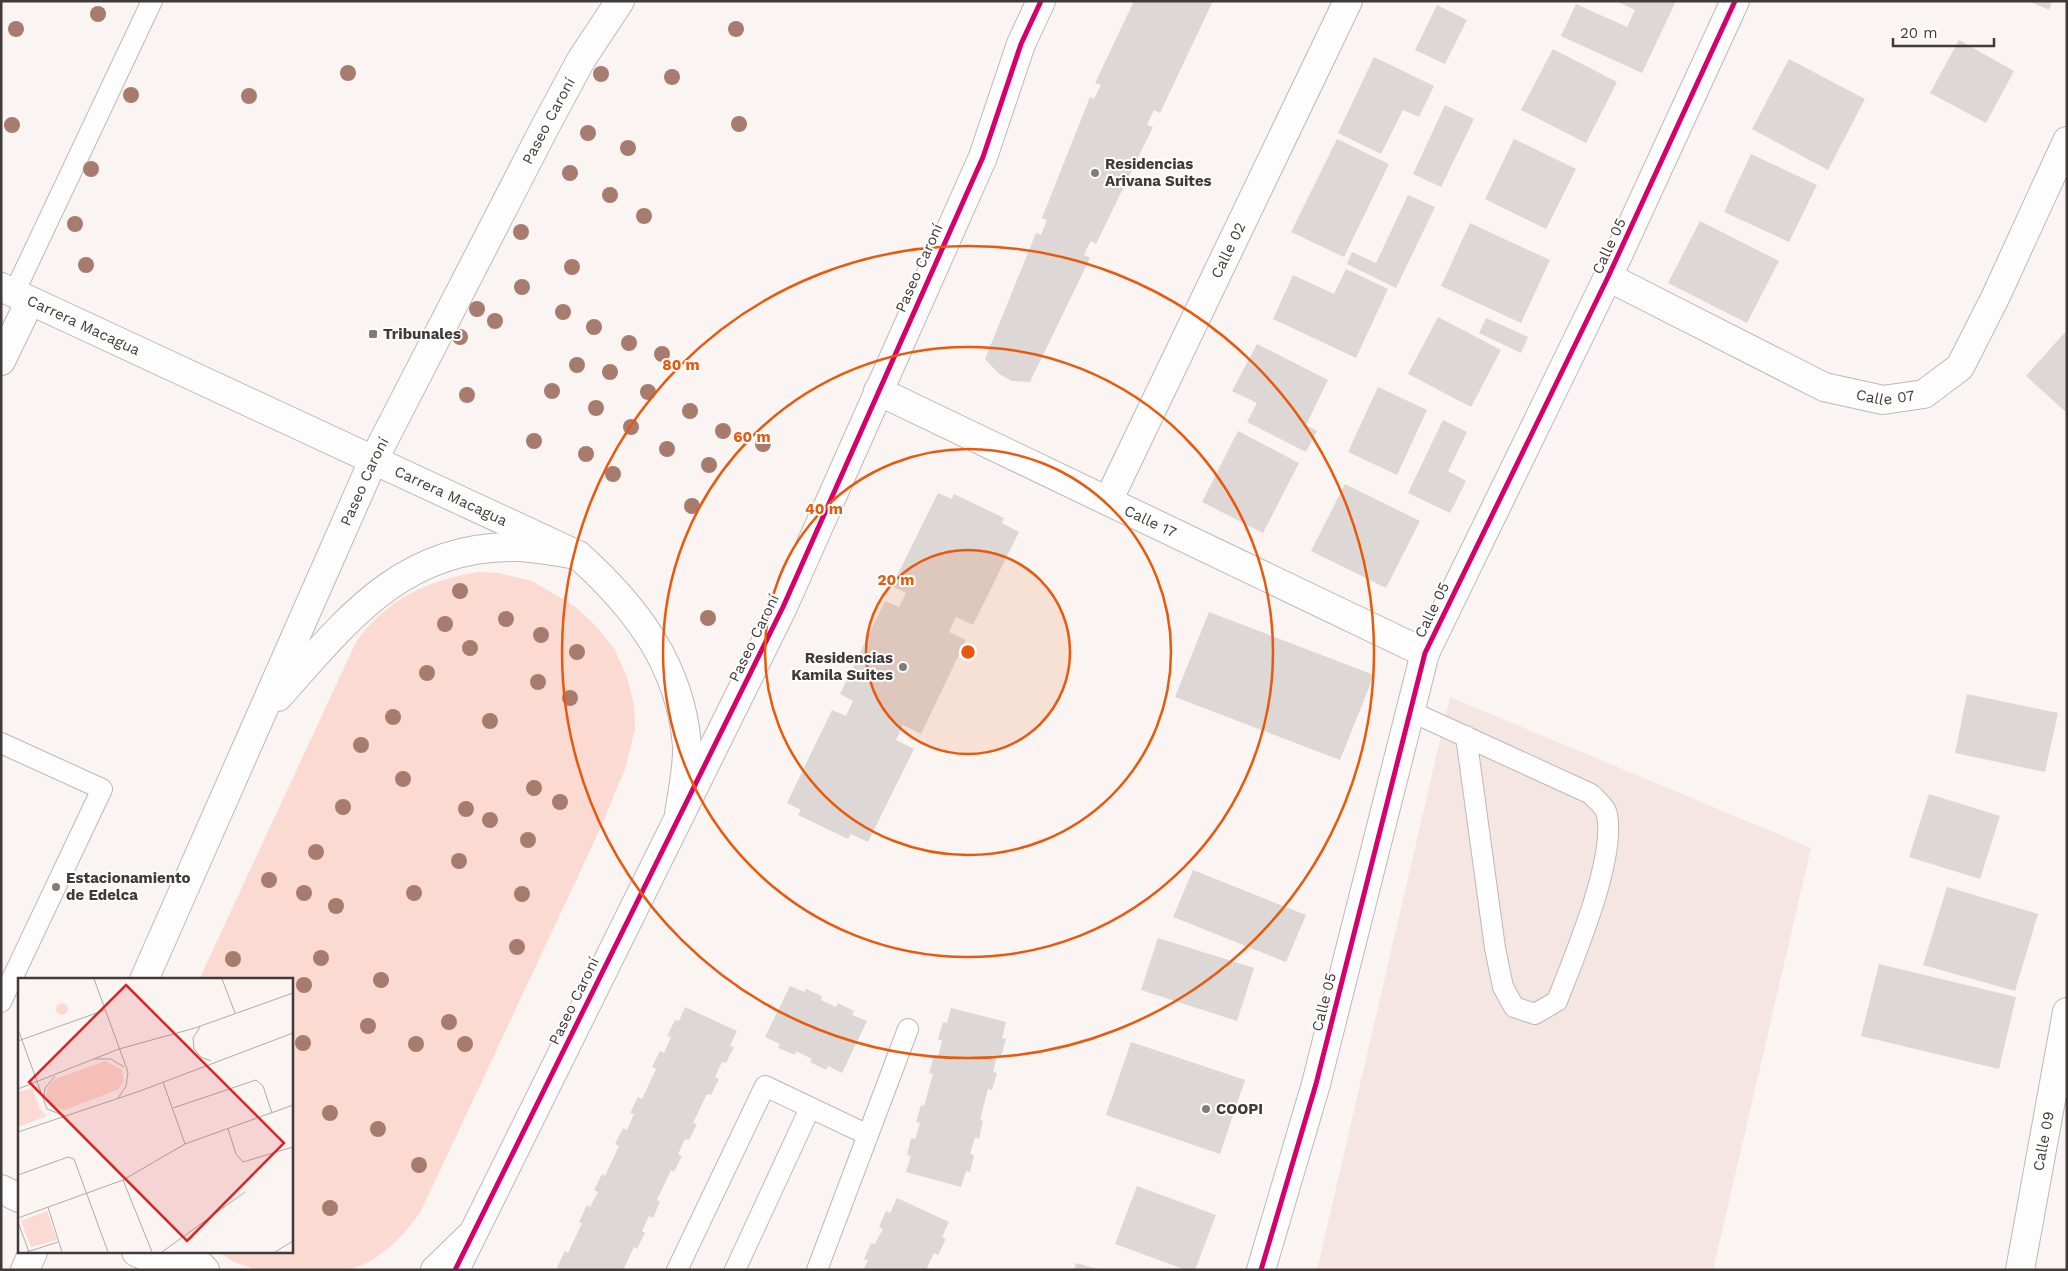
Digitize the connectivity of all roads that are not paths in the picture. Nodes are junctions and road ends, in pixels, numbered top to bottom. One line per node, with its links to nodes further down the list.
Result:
1 (152, 1): 8 (lane)
2 (620, 1): 11 (street, Paseo Caroní)
3 (1040, 1): 10 (street, Paseo Caroní)
4 (1348, 1): 12 (street, Calle 02)
5 (1735, 1): 7 (street, Calle 05)
6 (2067, 141): 7 (street, Calle 07)
7 (1608, 277): 14 (street, Calle 05)
8 (15, 294): 9 (street); 11 (street, Carrera Macagua)
9 (1, 361)
10 (878, 391): 12 (street, Calle 17); 19 (street, Paseo Caroní)
11 (373, 461): 13 (street, Carrera Macagua); 16 (street, Paseo Caroní)
12 (1108, 501): 14 (street, Calle 17)
13 (578, 555): 16 (street); 19 (street, Carrera Macagua)
14 (1425, 653): 15 (street, Calle 05)
15 (1410, 711): 17 (lane); 40 (street, Calle 05)
16 (260, 716): 20 (street, Paseo Caroní)
17 (1466, 736): 17 (lane)
18 (1, 743): 21 (lane)
19 (679, 816): 28 (street, Paseo Caroní)
20 (145, 978)
21 (1, 1002)
22 (2067, 1012): 41 (street, Calle 09)
23 (908, 1029): 25 (lane)
24 (810, 1108): 25 (lane); 37 (lane); 38 (lane)
25 (868, 1135): 39 (lane)
26 (1, 1190): 27 (street)
27 (18, 1198)
28 (475, 1230): 35 (street); 36 (street, Paseo Caroní)
29 (32, 1254): 32 (street)
30 (140, 1254): 33 (street)
31 (190, 1254): 34 (street)
32 (25, 1270)
33 (174, 1270)
34 (205, 1270)
35 (435, 1270)
36 (456, 1270)
37 (677, 1270)
38 (735, 1270)
39 (817, 1270)
40 (1261, 1270)
41 (2020, 1270)

